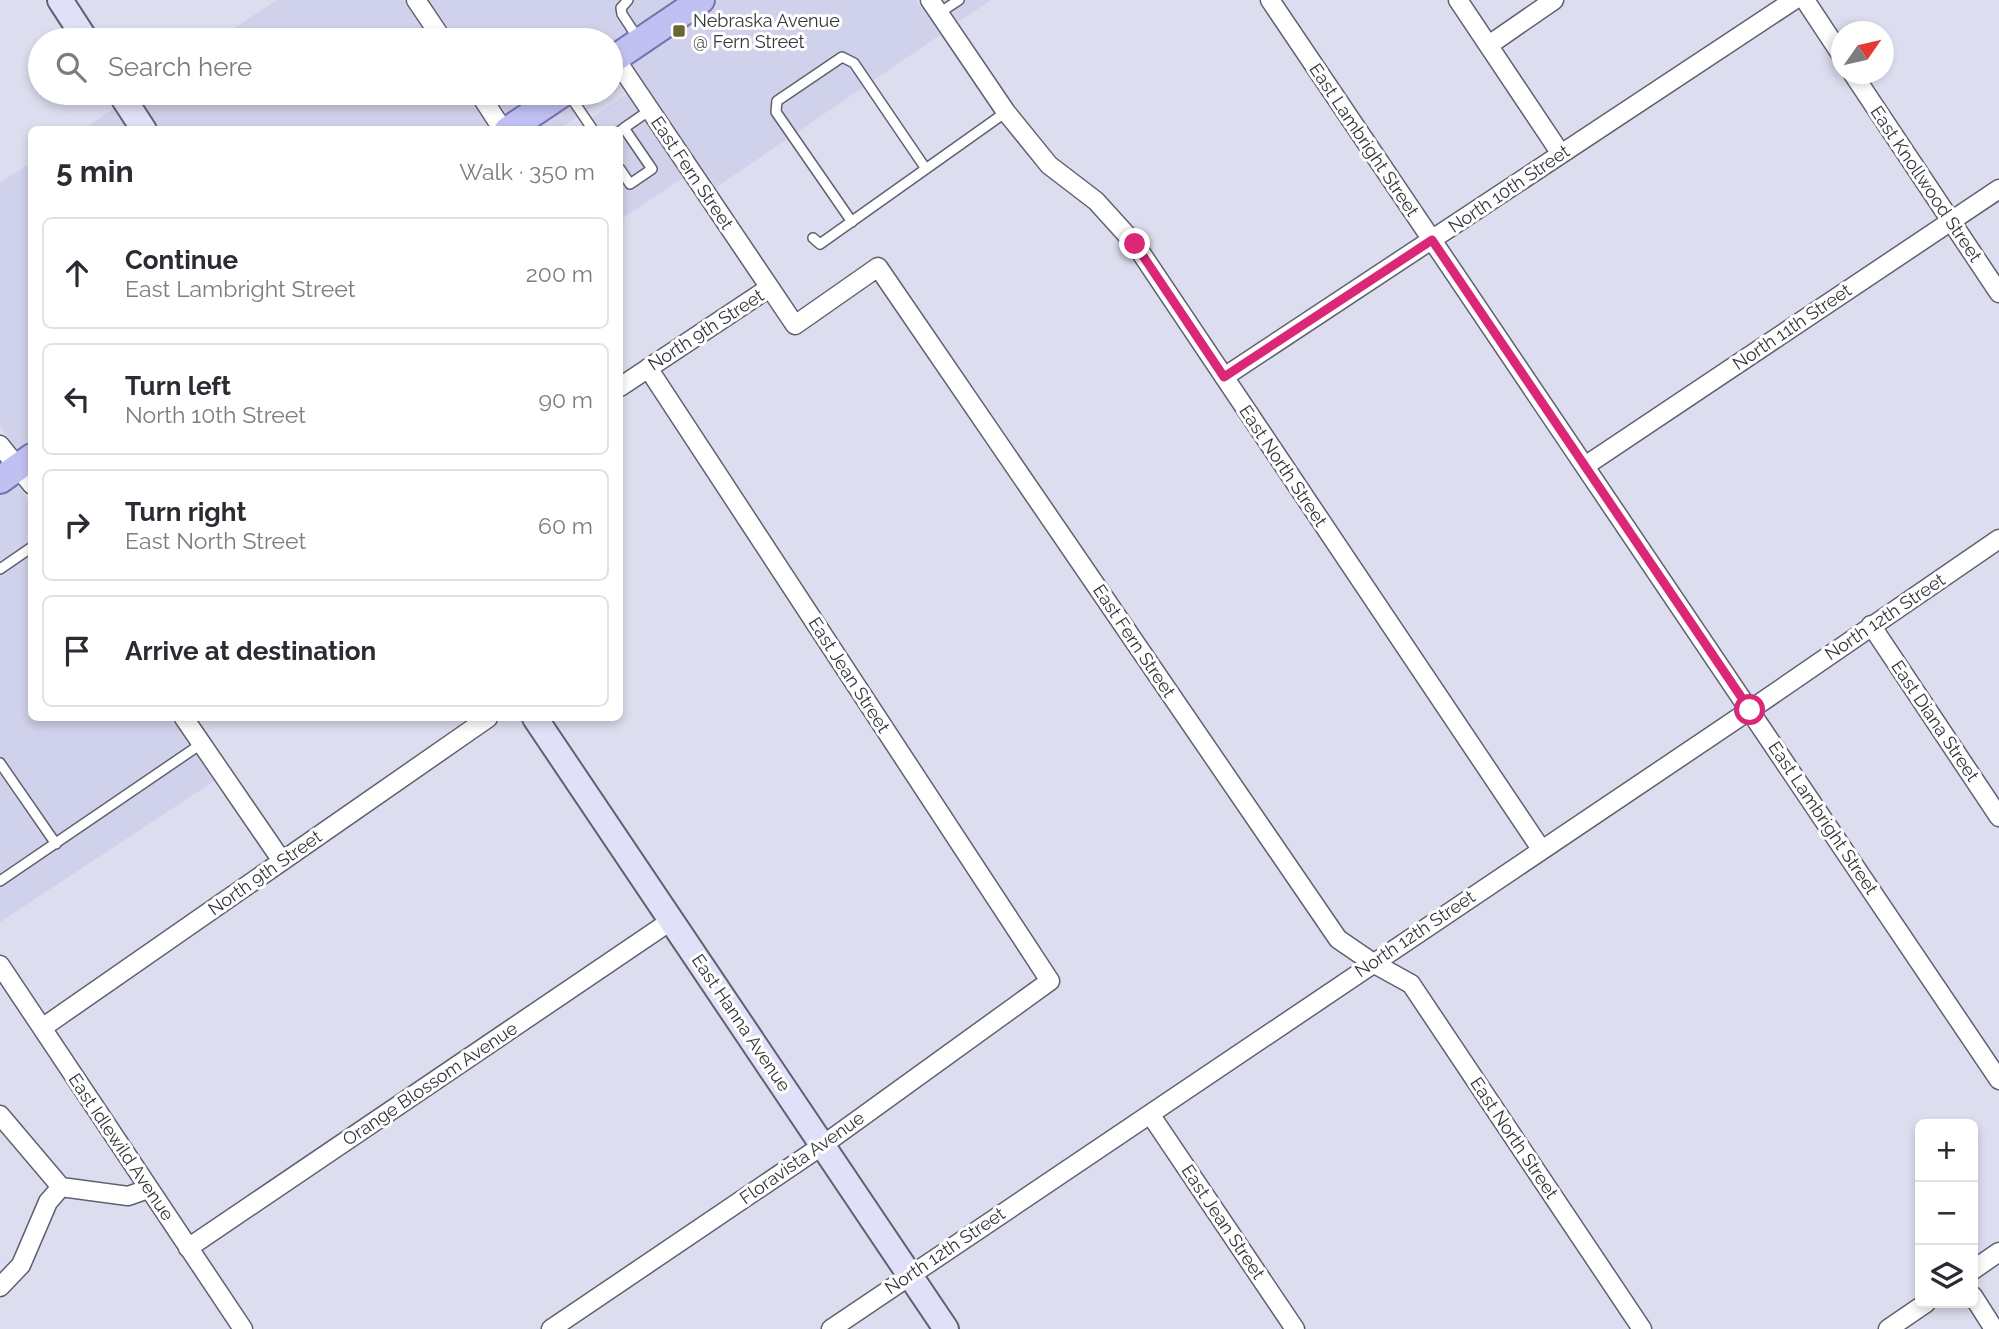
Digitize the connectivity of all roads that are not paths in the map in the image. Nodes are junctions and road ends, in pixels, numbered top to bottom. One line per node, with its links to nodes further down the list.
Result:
1 (60, 0): 12 (street)
2 (416, 0): 13 (street)
3 (628, 0): 15 (lane)
4 (701, 0): 15 (main road)
5 (959, 0): 11 (lane)
6 (1270, 0): 39 (street, East Lambright Street)
7 (1458, 0): 16 (street)
8 (1554, 0): 16 (street)
9 (1794, 0): 32 (street, North 10th Street)
10 (1805, 0): 14 (street)
11 (934, 7): 25 (street, East North Street)
12 (78, 28)
13 (435, 28)
14 (1831, 39)
15 (640, 41): 17 (main road)
16 (1489, 45): 32 (street)
17 (623, 52)
18 (623, 73): 24 (street, East Fern Street)
19 (1860, 84): 37 (street, East Knollwood Street)
20 (128, 105): 26 (street)
21 (488, 105): 27 (street)
22 (546, 105): 28 (main road)
23 (574, 105): 29 (lane)
24 (650, 110): 30 (lane); 40 (street, East Fern Street)
25 (1006, 112): 33 (lane); 44 (street, East North Street)
26 (141, 126)
27 (503, 126)
28 (512, 126)
29 (590, 126)
30 (623, 129)
31 (623, 131): 34 (lane)
32 (1562, 154): 39 (street, North 10th Street)
33 (926, 169): 36 (lane); 36 (lane)
34 (623, 174)
35 (1999, 189): 37 (street, North 11th Street)
36 (852, 222): 38 (lane)
37 (1950, 222): 41 (street, East Knollwood Street); 47 (street, North 11th Street)
38 (813, 238)
39 (1432, 240): 44 (street, North 10th Street); 47 (street, East Lambright Street)
40 (769, 288): 42 (street, North 9th Street); 43 (street, North 9th Street)
41 (1999, 293)
42 (906, 308): 65 (street, East Fern Street)
43 (648, 368): 45 (street, North 9th Street); 67 (street, East Jean Street)
44 (1224, 377): 61 (street, East North Street)
45 (623, 385)
46 (0, 445): 48 (street)
47 (1586, 466): 53 (street, East Lambright Street)
48 (20, 472)
49 (1999, 539): 52 (street, North 12th Street)
50 (28, 550): 51 (lane)
51 (0, 569)
52 (1871, 625): 53 (street, North 12th Street); 59 (street, East Diana Street)
53 (1750, 710): 61 (street, North 12th Street); 69 (street, East Lambright Street)
54 (186, 721): 57 (street)
55 (484, 721): 62 (street, North 9th Street)
56 (537, 721): 64 (street, East Hanna Avenue)
57 (201, 744): 60 (lane); 62 (street)
58 (0, 763): 60 (lane)
59 (1999, 817)
60 (56, 844): 63 (lane)
61 (1541, 849): 65 (street, North 12th Street)
62 (282, 861): 68 (street, North 9th Street)
63 (0, 881)
64 (672, 920): 72 (street, East Hanna Avenue); 75 (street, Orange Blossom Avenue)
65 (1373, 963): 70 (street, North 12th Street); 87 (street, East North Street)
66 (0, 965): 68 (street, East Idlewild Avenue)
67 (1050, 981): 72 (street, Floravista Avenue)
68 (42, 1028): 74 (street, East Idlewild Avenue)
69 (1999, 1080)
70 (1150, 1114): 78 (street, North 12th Street); 86 (street, East Jean Street)
71 (0, 1115): 73 (street)
72 (823, 1145): 78 (street, East Hanna Avenue); 83 (street, Floravista Avenue)
73 (61, 1187): 74 (street); 79 (street)
74 (148, 1189): 75 (street, East Idlewild Avenue)
75 (188, 1248): 82 (street, East Idlewild Avenue)
76 (1999, 1252): 77 (street)
77 (1978, 1267)
78 (910, 1274): 84 (street, North 12th Street); 85 (street, East Hanna Avenue)
79 (0, 1287)
80 (1978, 1304): 89 (street)
81 (1919, 1308): 88 (street)
82 (243, 1329)
83 (551, 1329)
84 (831, 1329)
85 (946, 1329)
86 (1295, 1329)
87 (1642, 1329)
88 (1888, 1329)
89 (1994, 1329)

